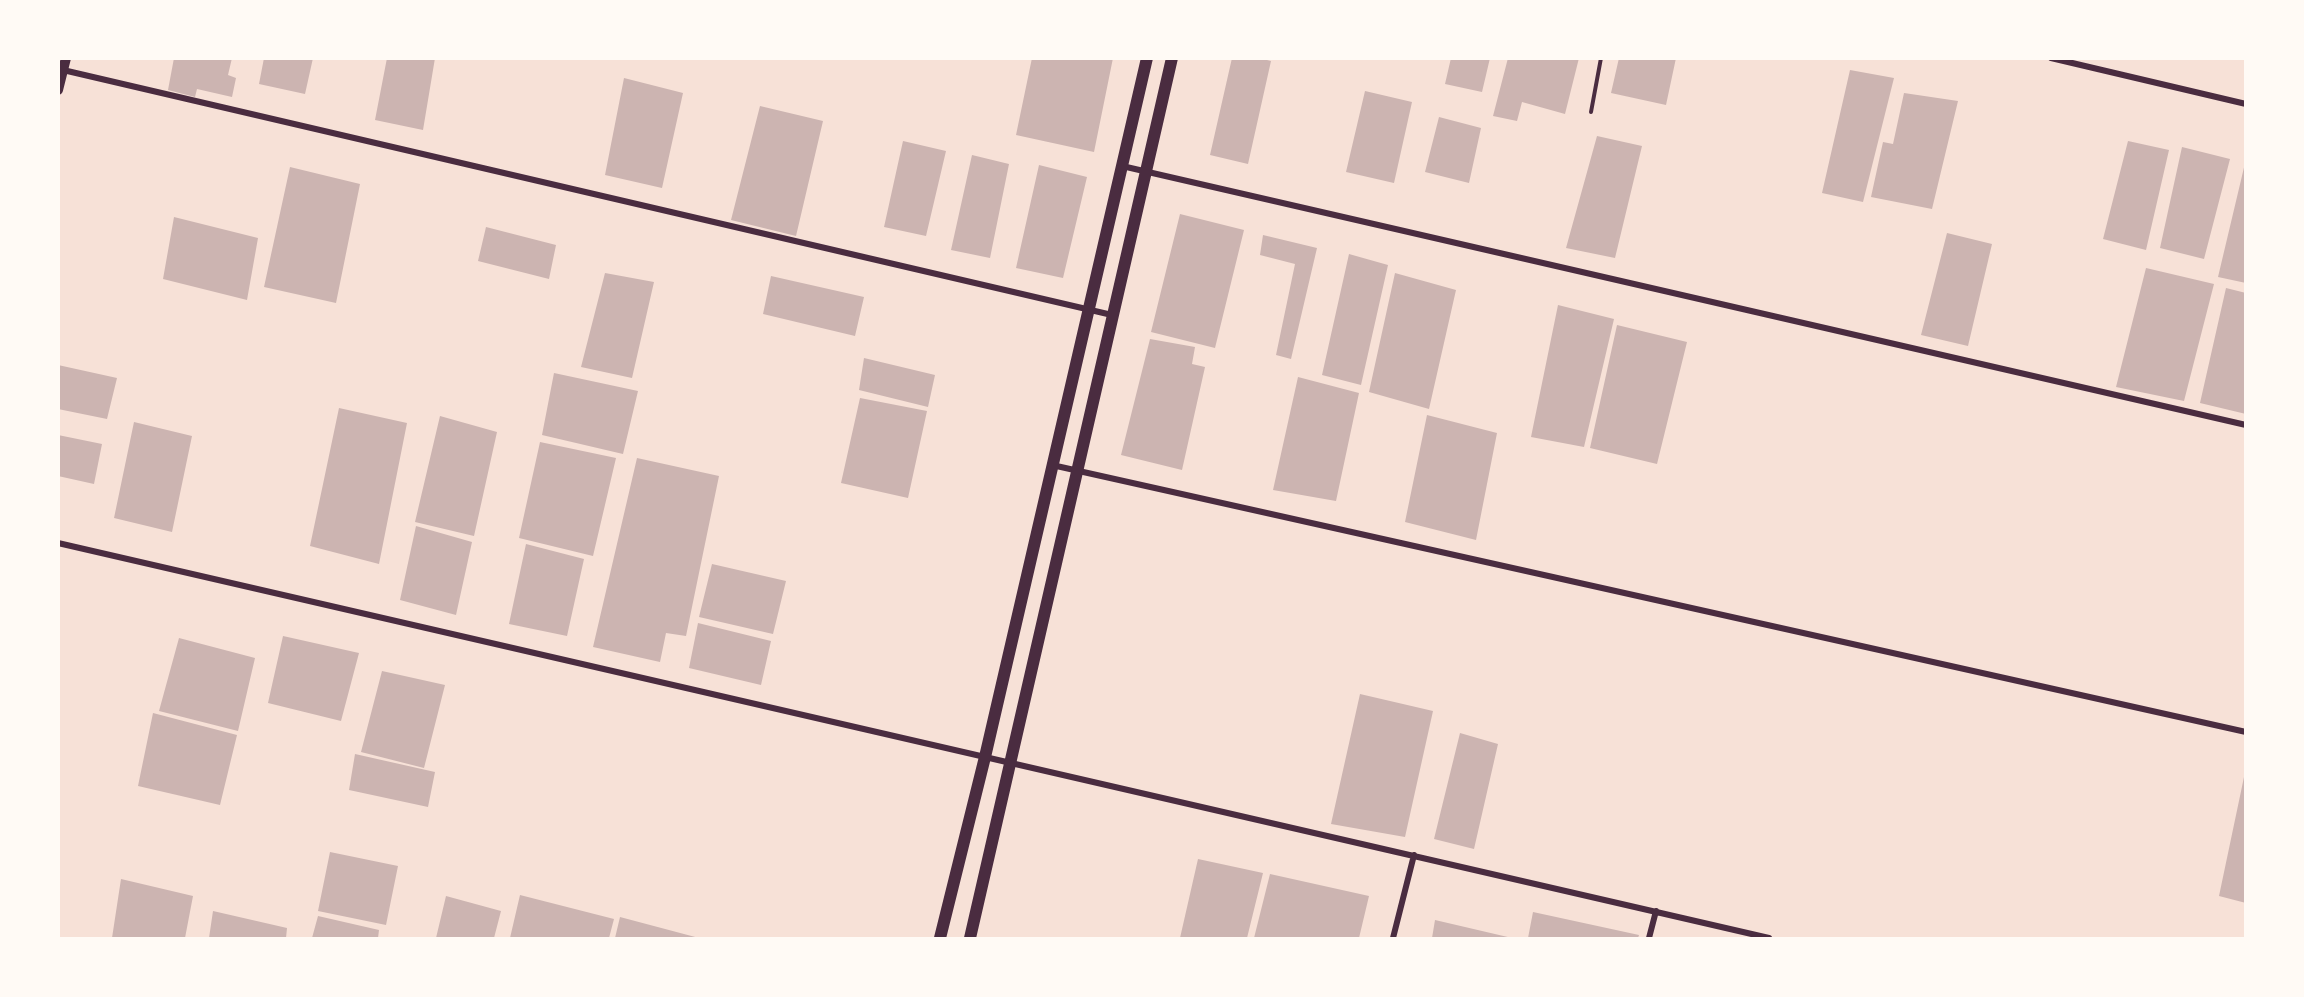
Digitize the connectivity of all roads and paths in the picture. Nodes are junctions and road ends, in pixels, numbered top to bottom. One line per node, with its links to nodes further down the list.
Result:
1 (1147, 58): 11 (main road)
2 (1172, 58): 12 (main road)
3 (1601, 58): 10 (lane)
4 (2051, 58): 7 (street)
5 (2087, 58): 7 (lane)
6 (65, 64): 8 (street); 13 (street)
7 (2085, 67): 9 (street)
8 (58, 90)
9 (2246, 104)
10 (1591, 112)
11 (1122, 166): 12 (street); 13 (main road)
12 (1145, 171): 14 (main road); 15 (street)
13 (1088, 310): 14 (street); 16 (main road)
14 (1112, 315): 17 (main road)
15 (2246, 425)
16 (1052, 465): 17 (street); 20 (main road)
17 (1077, 470): 19 (street); 21 (main road)
18 (58, 543): 20 (street)
19 (2246, 732)
20 (985, 757): 21 (street); 24 (main road)
21 (1010, 763): 22 (street); 25 (main road)
22 (1413, 855): 23 (street); 26 (street)
23 (1656, 911): 27 (street); 28 (street)
24 (940, 939)
25 (970, 939)
26 (1393, 939)
27 (1649, 939)
28 (1769, 939)

